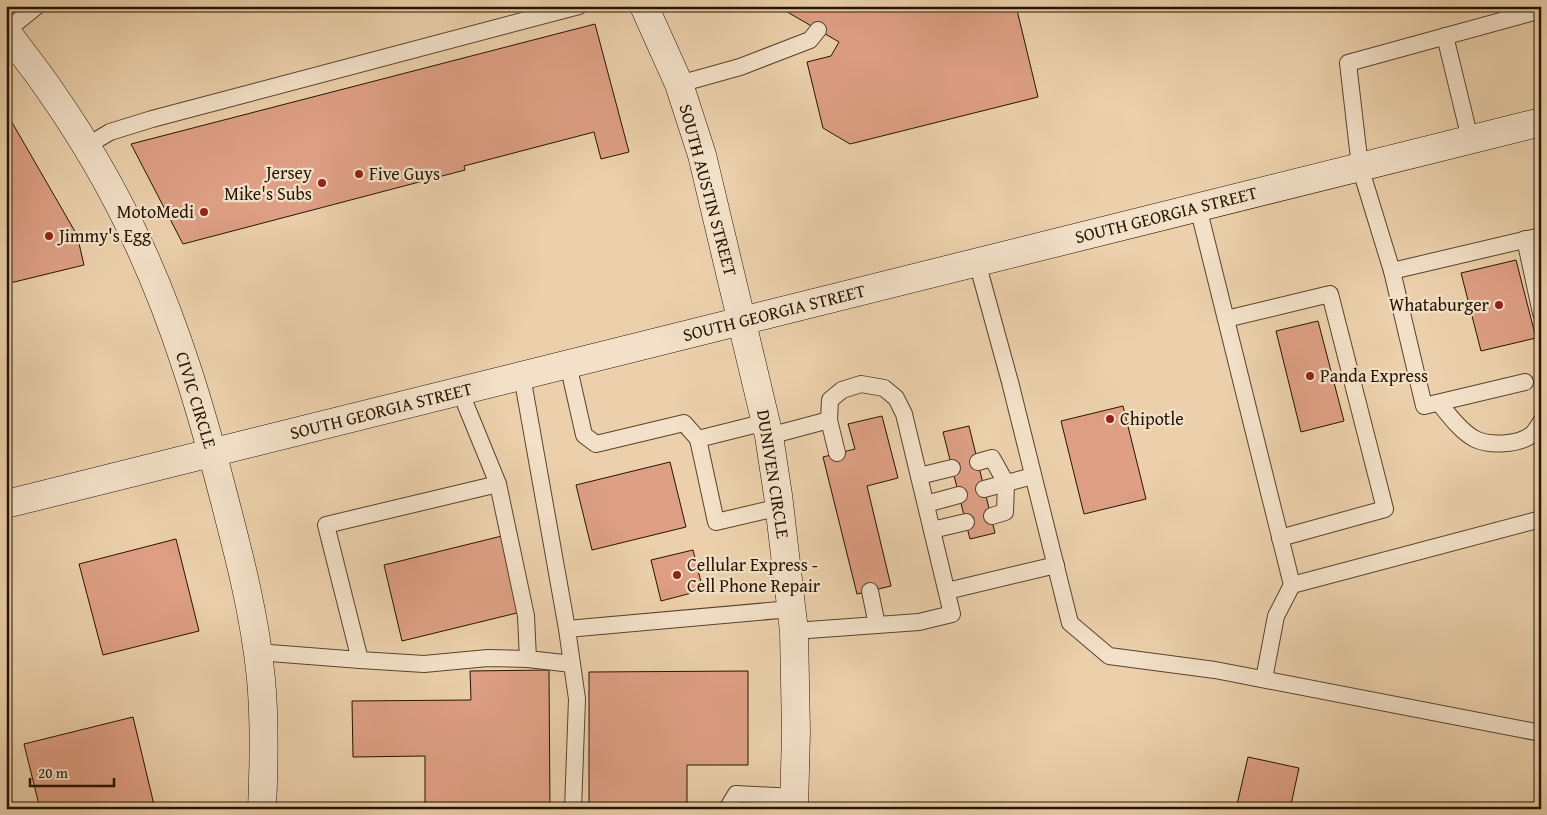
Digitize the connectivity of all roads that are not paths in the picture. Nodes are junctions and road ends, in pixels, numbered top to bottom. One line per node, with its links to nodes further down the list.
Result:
1 (37, 6): 6 (lane)
2 (579, 6): 11 (lane)
3 (644, 6): 8 (street, SOUTH AUSTIN STREET)
4 (1541, 10): 7 (lane)
5 (818, 30): 8 (lane)
6 (6, 31): 11 (street, CIVIC CIRCLE)
7 (1445, 36): 10 (lane); 12 (lane)
8 (679, 84): 19 (street, SOUTH AUSTIN STREET)
9 (1541, 122): 10 (street, SOUTH GEORGIA STREET)
10 (1470, 139): 12 (street, SOUTH GEORGIA STREET)
11 (85, 147): 29 (street, CIVIC CIRCLE)
12 (1360, 167): 13 (street, SOUTH GEORGIA STREET); 16 (lane)
13 (1198, 207): 15 (street, SOUTH GEORGIA STREET); 18 (lane)
14 (1533, 237): 16 (lane); 17 (lane)
15 (977, 262): 19 (street, SOUTH GEORGIA STREET); 34 (lane)
16 (1392, 271): 24 (lane)
17 (1541, 313)
18 (1226, 320): 46 (lane); 46 (lane)
19 (742, 321): 20 (street, SOUTH GEORGIA STREET); 27 (street, DUNIVEN CIRCLE)
20 (568, 364): 21 (street, SOUTH GEORGIA STREET); 28 (lane)
21 (522, 376): 23 (street, SOUTH GEORGIA STREET); 53 (lane)
22 (1525, 382): 24 (lane)
23 (460, 391): 29 (street, SOUTH GEORGIA STREET); 36 (lane)
24 (1439, 403): 26 (lane)
25 (830, 420): 27 (lane); 30 (lane); 33 (lane)
26 (1541, 422)
27 (767, 429): 28 (lane); 41 (street, DUNIVEN CIRCLE)
28 (698, 439): 41 (lane)
29 (212, 452): 39 (street, SOUTH GEORGIA STREET); 54 (street, CIVIC CIRCLE)
30 (837, 454)
31 (978, 462): 35 (lane)
32 (952, 468): 33 (lane)
33 (920, 476): 40 (lane)
34 (1033, 476): 35 (lane); 47 (lane)
35 (1006, 483): 37 (lane); 42 (lane)
36 (498, 484): 55 (lane); 56 (lane)
37 (984, 489)
38 (959, 495): 40 (lane)
39 (6, 504)
40 (926, 504): 45 (lane)
41 (780, 507): 51 (street, DUNIVEN CIRCLE)
42 (992, 516)
43 (1541, 519): 48 (lane)
44 (966, 522): 45 (lane)
45 (932, 530): 50 (lane)
46 (1280, 538): 48 (lane)
47 (1056, 565): 50 (lane); 58 (lane)
48 (1292, 586): 58 (lane)
49 (870, 591): 52 (lane)
50 (947, 592): 52 (lane)
51 (792, 620): 52 (lane); 53 (lane); 60 (street, DUNIVEN CIRCLE)
52 (877, 625)
53 (567, 629): 57 (lane)
54 (257, 652): 56 (lane); 61 (street, CIVIC CIRCLE)
55 (528, 659): 56 (lane); 57 (lane)
56 (360, 660)
57 (572, 664): 62 (lane)
58 (1264, 679): 59 (lane)
59 (1541, 733)
60 (794, 803): 63 (lane)
61 (262, 809)
62 (573, 809)
63 (727, 809)

